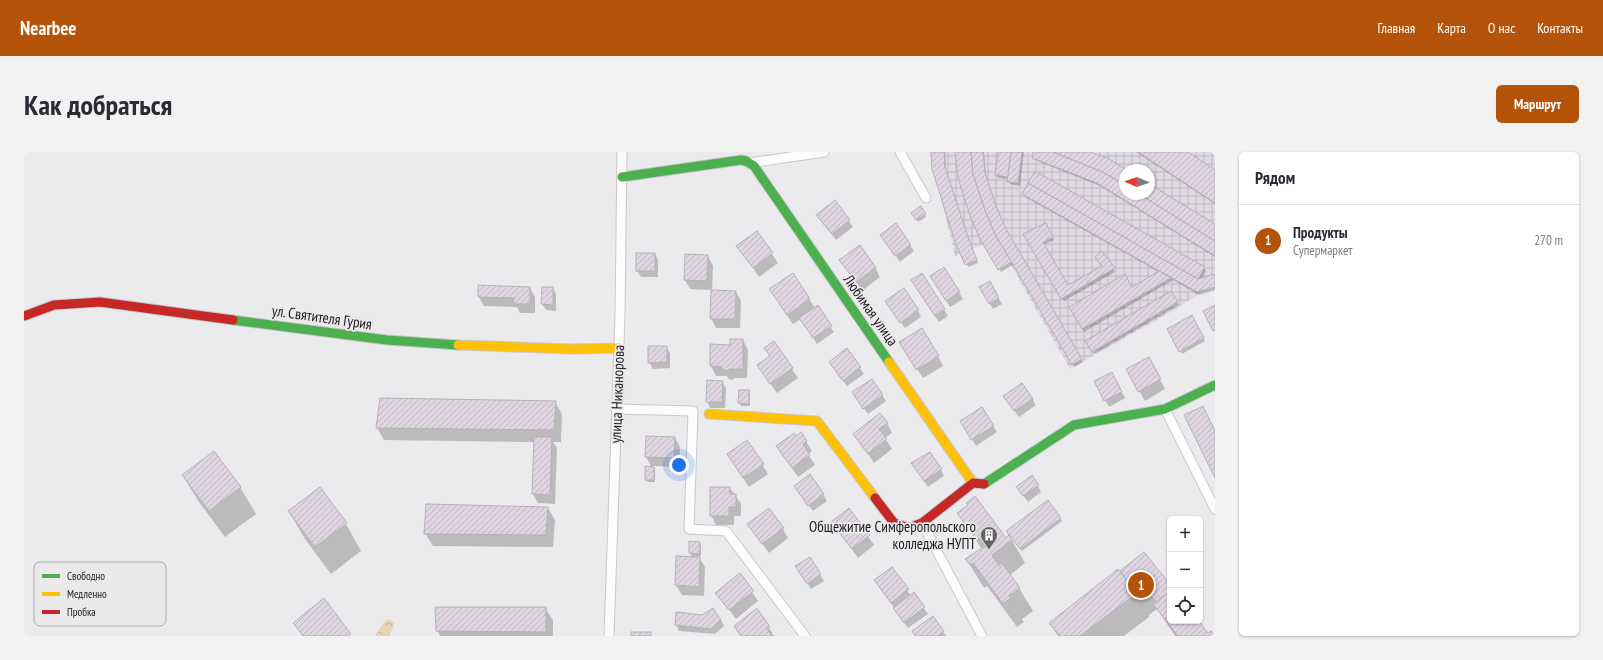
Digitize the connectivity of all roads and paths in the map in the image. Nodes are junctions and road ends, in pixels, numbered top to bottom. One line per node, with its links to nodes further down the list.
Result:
1 (622, 152): 5 (street, улица Никанорова)
2 (824, 152): 4 (street)
3 (900, 152): 6 (street)
4 (745, 161): 5 (street); 13 (street, Любимая улица)
5 (622, 177): 8 (street, улица Никанорова)
6 (926, 198)
7 (24, 316): 8 (street, ул. Святителя Гурия)
8 (619, 348): 10 (street, улица Никанорова)
9 (1215, 385): 11 (street)
10 (616, 409): 16 (street, улица Никанорова); 17 (street)
11 (1164, 409): 13 (street); 14 (street)
12 (709, 414): 15 (street)
13 (973, 483): 15 (street)
14 (1215, 509)
15 (922, 523): 18 (street)
16 (610, 636)
17 (805, 636)
18 (982, 636)

